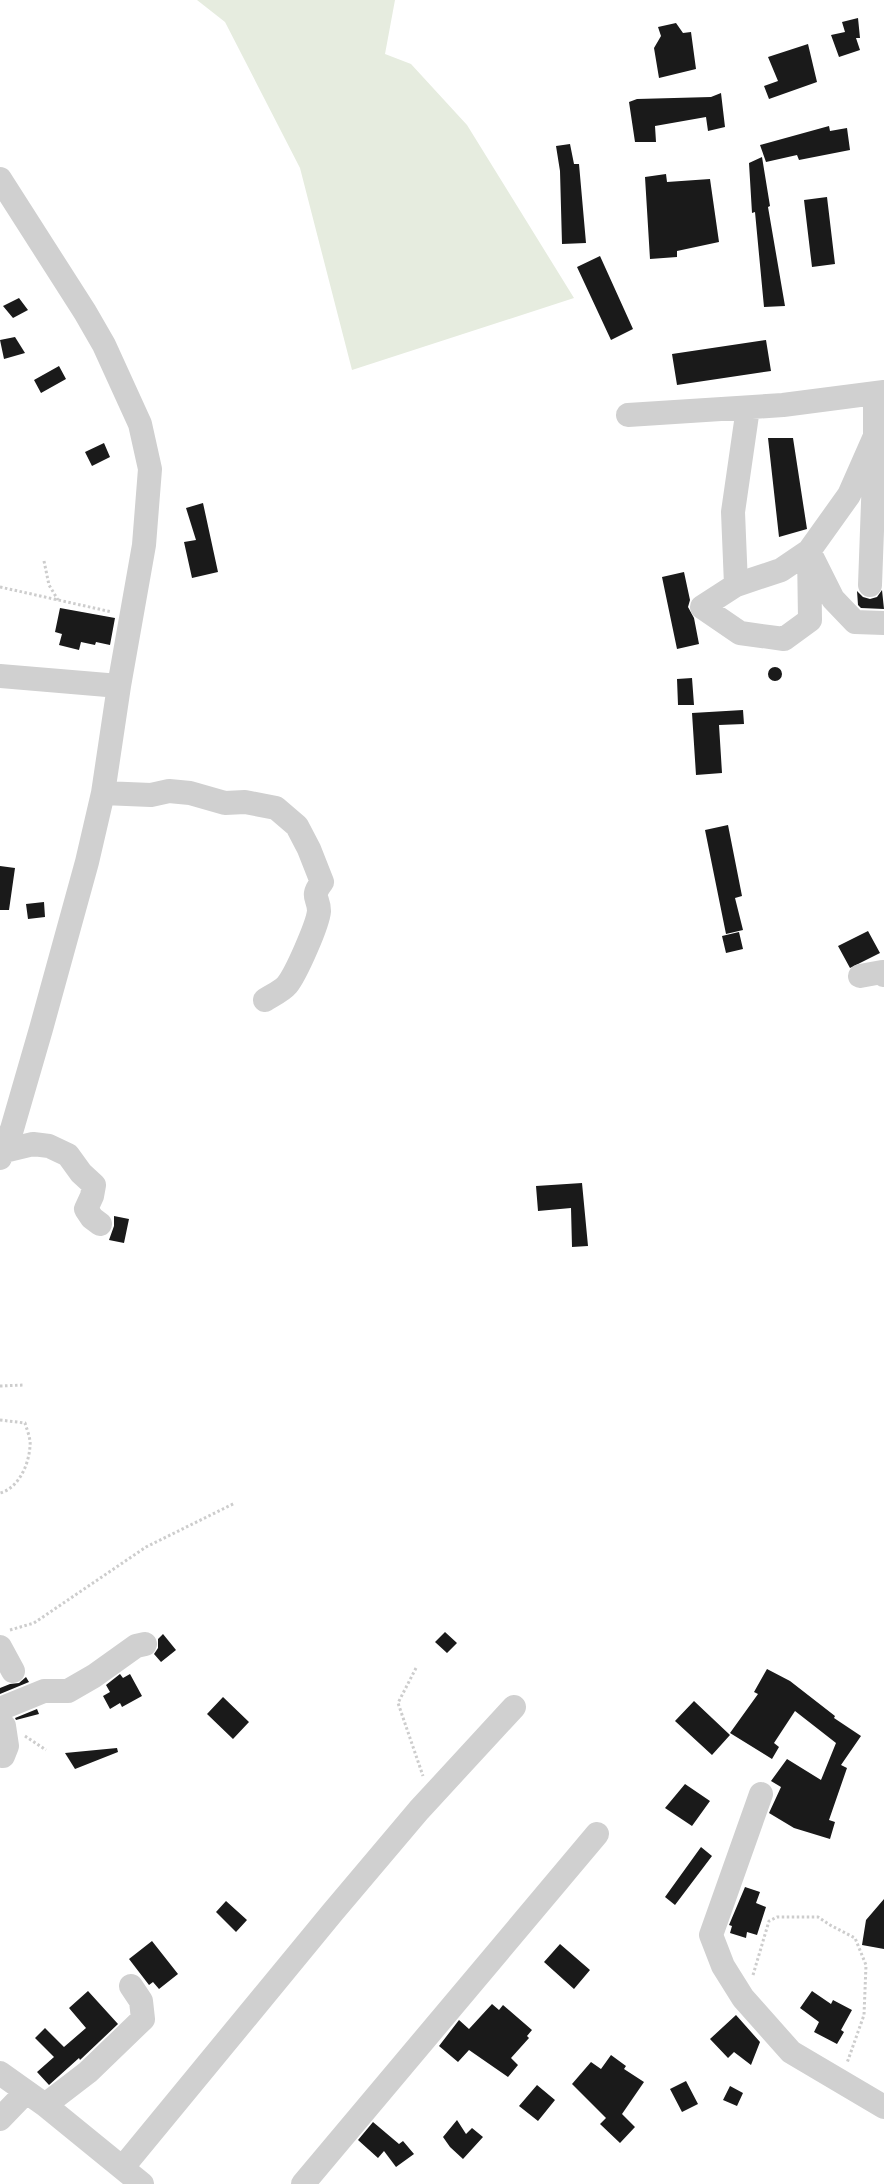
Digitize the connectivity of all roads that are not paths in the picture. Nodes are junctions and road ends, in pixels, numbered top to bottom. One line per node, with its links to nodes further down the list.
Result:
1 (0, 179): 11 (street)
2 (879, 393): 3 (street); 5 (street)
3 (748, 408): 4 (street); 8 (street)
4 (628, 415)
5 (880, 442): 6 (street); 7 (street)
6 (809, 551): 8 (street); 8 (street); 9 (street)
7 (870, 584)
8 (736, 585)
9 (884, 623)
10 (0, 676): 11 (street)
11 (119, 686): 12 (street)
12 (103, 793): 15 (street); 16 (street)
13 (884, 975): 14 (street)
14 (860, 976)
15 (265, 1000)
16 (8, 1114): 17 (street)
17 (2, 1154): 18 (street)
18 (100, 1224)
19 (4, 1639): 21 (street)
20 (146, 1644): 23 (street)
21 (13, 1671)
22 (514, 1707): 32 (street)
23 (2, 1718): 24 (street)
24 (0, 1754)
25 (761, 1794): 30 (street)
26 (598, 1834): 34 (street)
27 (131, 1986): 29 (street)
28 (0, 2073): 29 (street)
29 (36, 2098): 31 (street); 32 (street)
30 (884, 2107)
31 (0, 2119)
32 (124, 2167): 33 (street)
33 (142, 2184)
34 (303, 2184)

